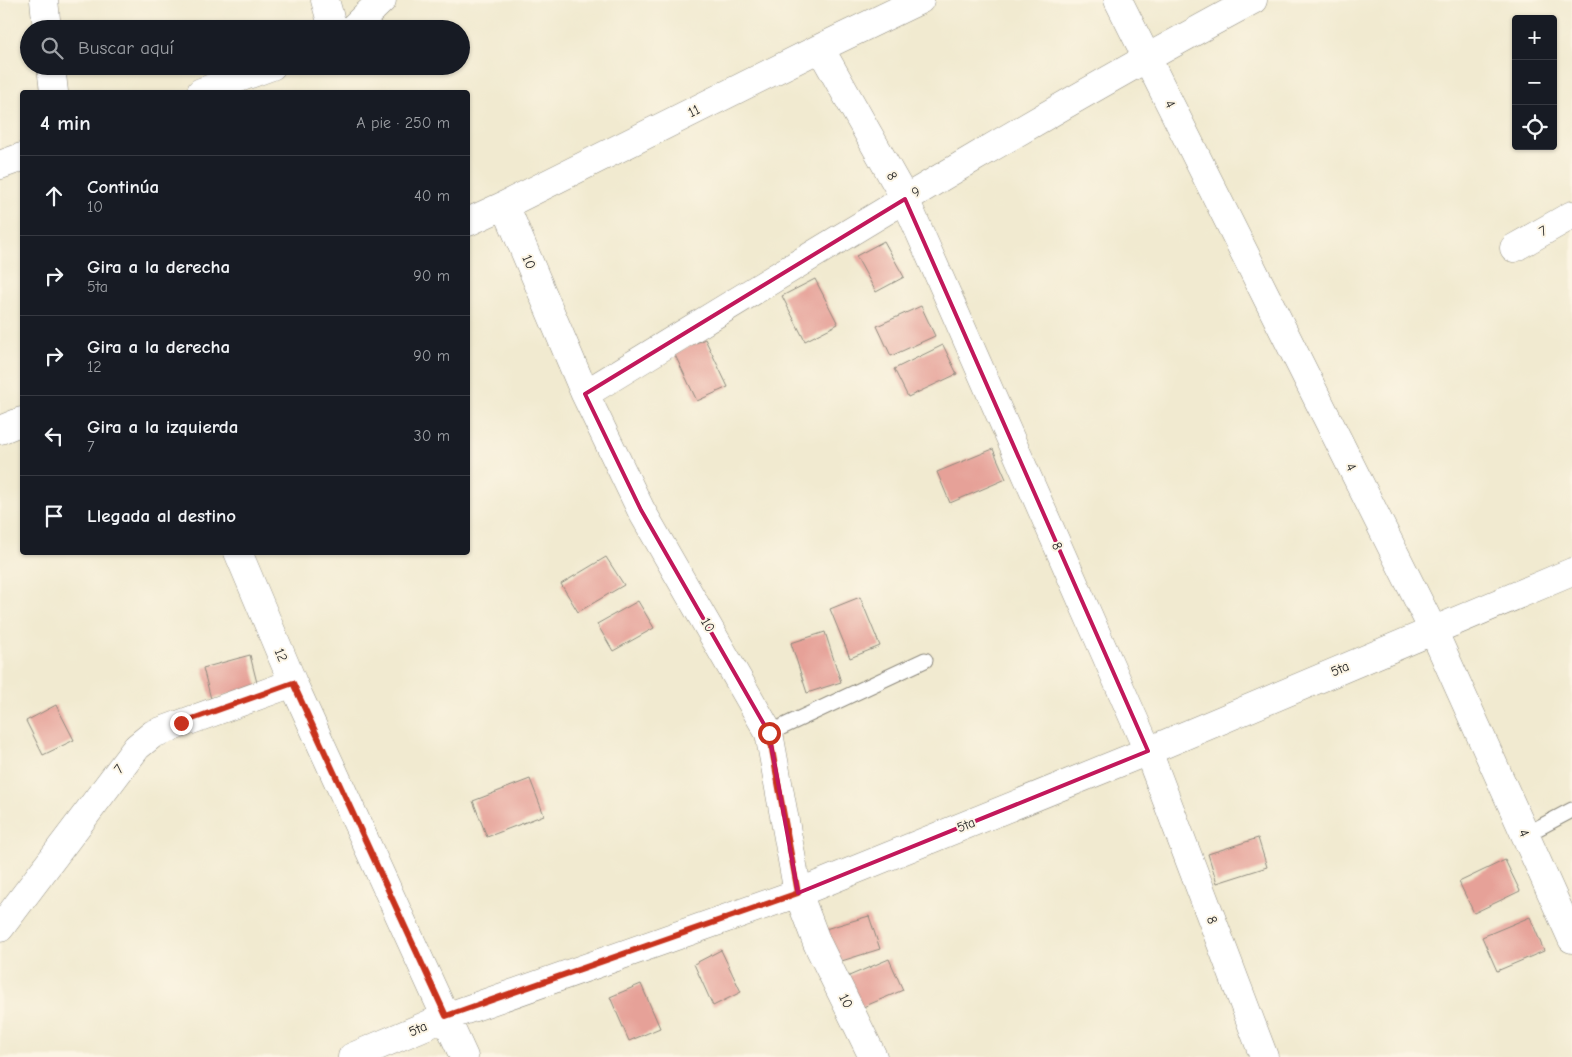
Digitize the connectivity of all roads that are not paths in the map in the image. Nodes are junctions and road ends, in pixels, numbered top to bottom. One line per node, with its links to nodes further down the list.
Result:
1 (44, 0): 7 (street)
2 (325, 0): 8 (street)
3 (382, 0): 9 (street)
4 (920, 0): 10 (street, 11)
5 (1118, 0): 11 (street, 4)
6 (1252, 0): 11 (street, 9)
7 (46, 20)
8 (331, 20)
9 (361, 20)
10 (820, 48): 18 (street, 8); 19 (street, 11)
11 (1146, 57): 18 (street, 9); 28 (street, 4)
12 (52, 75): 14 (street)
13 (247, 75): 15 (street)
14 (54, 90)
15 (206, 90)
16 (20, 158): 17 (street)
17 (0, 165)
18 (905, 199): 23 (street, 9); 32 (street, 8)
19 (505, 205): 21 (street, 11); 23 (street, 10)
20 (1572, 215): 22 (street, 7)
21 (470, 221)
22 (1514, 248)
23 (585, 394): 31 (street, 10)
24 (20, 422): 25 (street)
25 (0, 430)
26 (239, 555): 30 (street, 12)
27 (1572, 572): 28 (street, 5ta)
28 (1432, 630): 32 (street, 5ta); 34 (street, 4)
29 (926, 660): 31 (lane)
30 (293, 683): 36 (street, 7); 38 (street, 12)
31 (769, 733): 35 (street, 10)
32 (1148, 752): 35 (street, 5ta); 42 (street, 8)
33 (1572, 810): 34 (lane)
34 (1525, 835): 37 (street, 4)
35 (798, 893): 38 (street, 5ta); 41 (street, 10)
36 (0, 928)
37 (1572, 939)
38 (446, 1016): 39 (street, 5ta); 40 (street, 12)
39 (352, 1057)
40 (464, 1057)
41 (873, 1057)
42 (1264, 1057)

